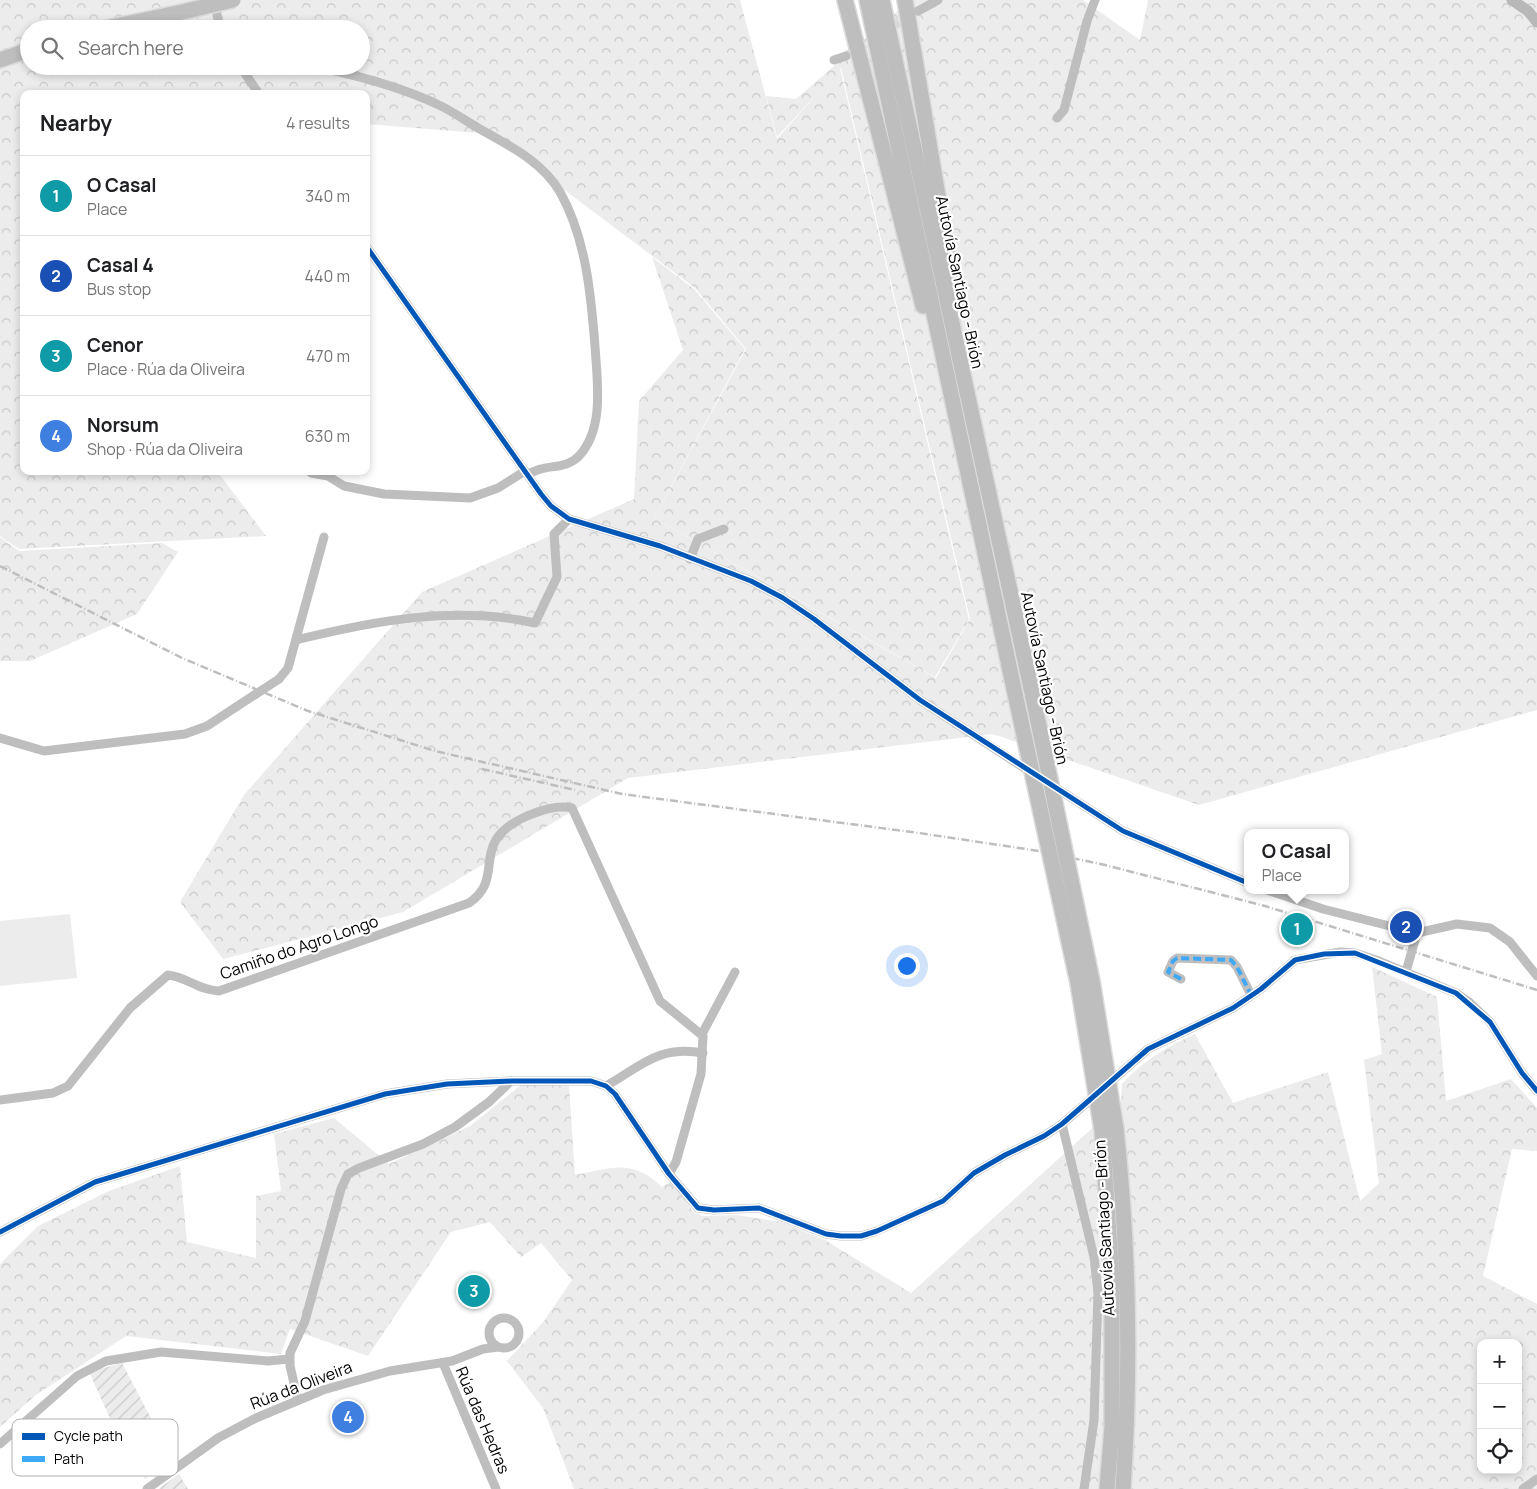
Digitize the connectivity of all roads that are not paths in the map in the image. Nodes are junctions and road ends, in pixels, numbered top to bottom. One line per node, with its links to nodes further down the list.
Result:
1 (214, 0): 12 (street)
2 (233, 0): 11 (highway, bridge)
3 (845, 0): 24 (highway)
4 (867, 0): 24 (highway, Autovía Santiago - Brión)
5 (882, 0): 23 (highway, Autovía Santiago - Brión)
6 (905, 0): 23 (highway)
7 (938, 0): 10 (street)
8 (1095, 0): 21 (street)
9 (1512, 0): 13 (street)
10 (918, 11)
11 (144, 20)
12 (218, 20)
13 (1537, 22)
14 (20, 53): 16 (highway)
15 (846, 56): 17 (street)
16 (0, 60)
17 (834, 60)
18 (247, 75): 20 (street)
19 (348, 75): 25 (street)
20 (256, 90)
21 (1057, 118)
22 (370, 252): 25 (street)
23 (964, 382): 48 (highway, Autovía Santiago - Brión, bridge)
24 (954, 401): 48 (highway, Autovía Santiago - Brión, bridge)
25 (526, 473): 26 (street); 27 (street)
26 (322, 475)
27 (569, 519): 30 (street); 31 (street)
28 (724, 529): 30 (street)
29 (324, 537): 31 (street)
30 (690, 558): 33 (street)
31 (296, 640): 32 (street, bridge)
32 (0, 738)
33 (1244, 881)
34 (1279, 894): 35 (street)
35 (1417, 933): 36 (street, bridge); 38 (street)
36 (1407, 970): 40 (street); 45 (street)
37 (735, 972): 41 (street)
38 (1537, 976)
39 (1181, 979): 40 (street)
40 (1251, 995): 47 (street)
41 (702, 1034): 42 (street); 46 (street, Camiño do Agro Longo)
42 (703, 1053): 44 (street); 49 (street)
43 (511, 1080): 44 (street); 50 (street); 54 (street)
44 (606, 1086): 49 (street)
45 (1537, 1090)
46 (0, 1100)
47 (1062, 1124): 49 (street); 65 (street)
48 (1109, 1130): 66 (highway, Autovía Santiago - Brión); 67 (highway, Autovía Santiago - Brión)
49 (669, 1174)
50 (0, 1232)
51 (489, 1337): 52 (street); 52 (street, Rúa da Oliveira); 53 (street, Rúa da Oliveira)
52 (498, 1347): 53 (street, Rúa da Oliveira)
53 (483, 1349): 55 (street, Rúa da Oliveira)
54 (289, 1359): 56 (street); 57 (street)
55 (443, 1363): 56 (street, Rúa da Oliveira); 64 (street, Rúa das Hedras)
56 (298, 1400): 60 (street, Rúa da Oliveira)
57 (28, 1419)
58 (12, 1433): 59 (street)
59 (0, 1444)
60 (178, 1467)
61 (165, 1476): 63 (street, Rúa da Oliveira)
62 (1537, 1479): 68 (street)
63 (147, 1489)
64 (496, 1489)
65 (1084, 1489)
66 (1108, 1489)
67 (1123, 1489)
68 (1523, 1489)

